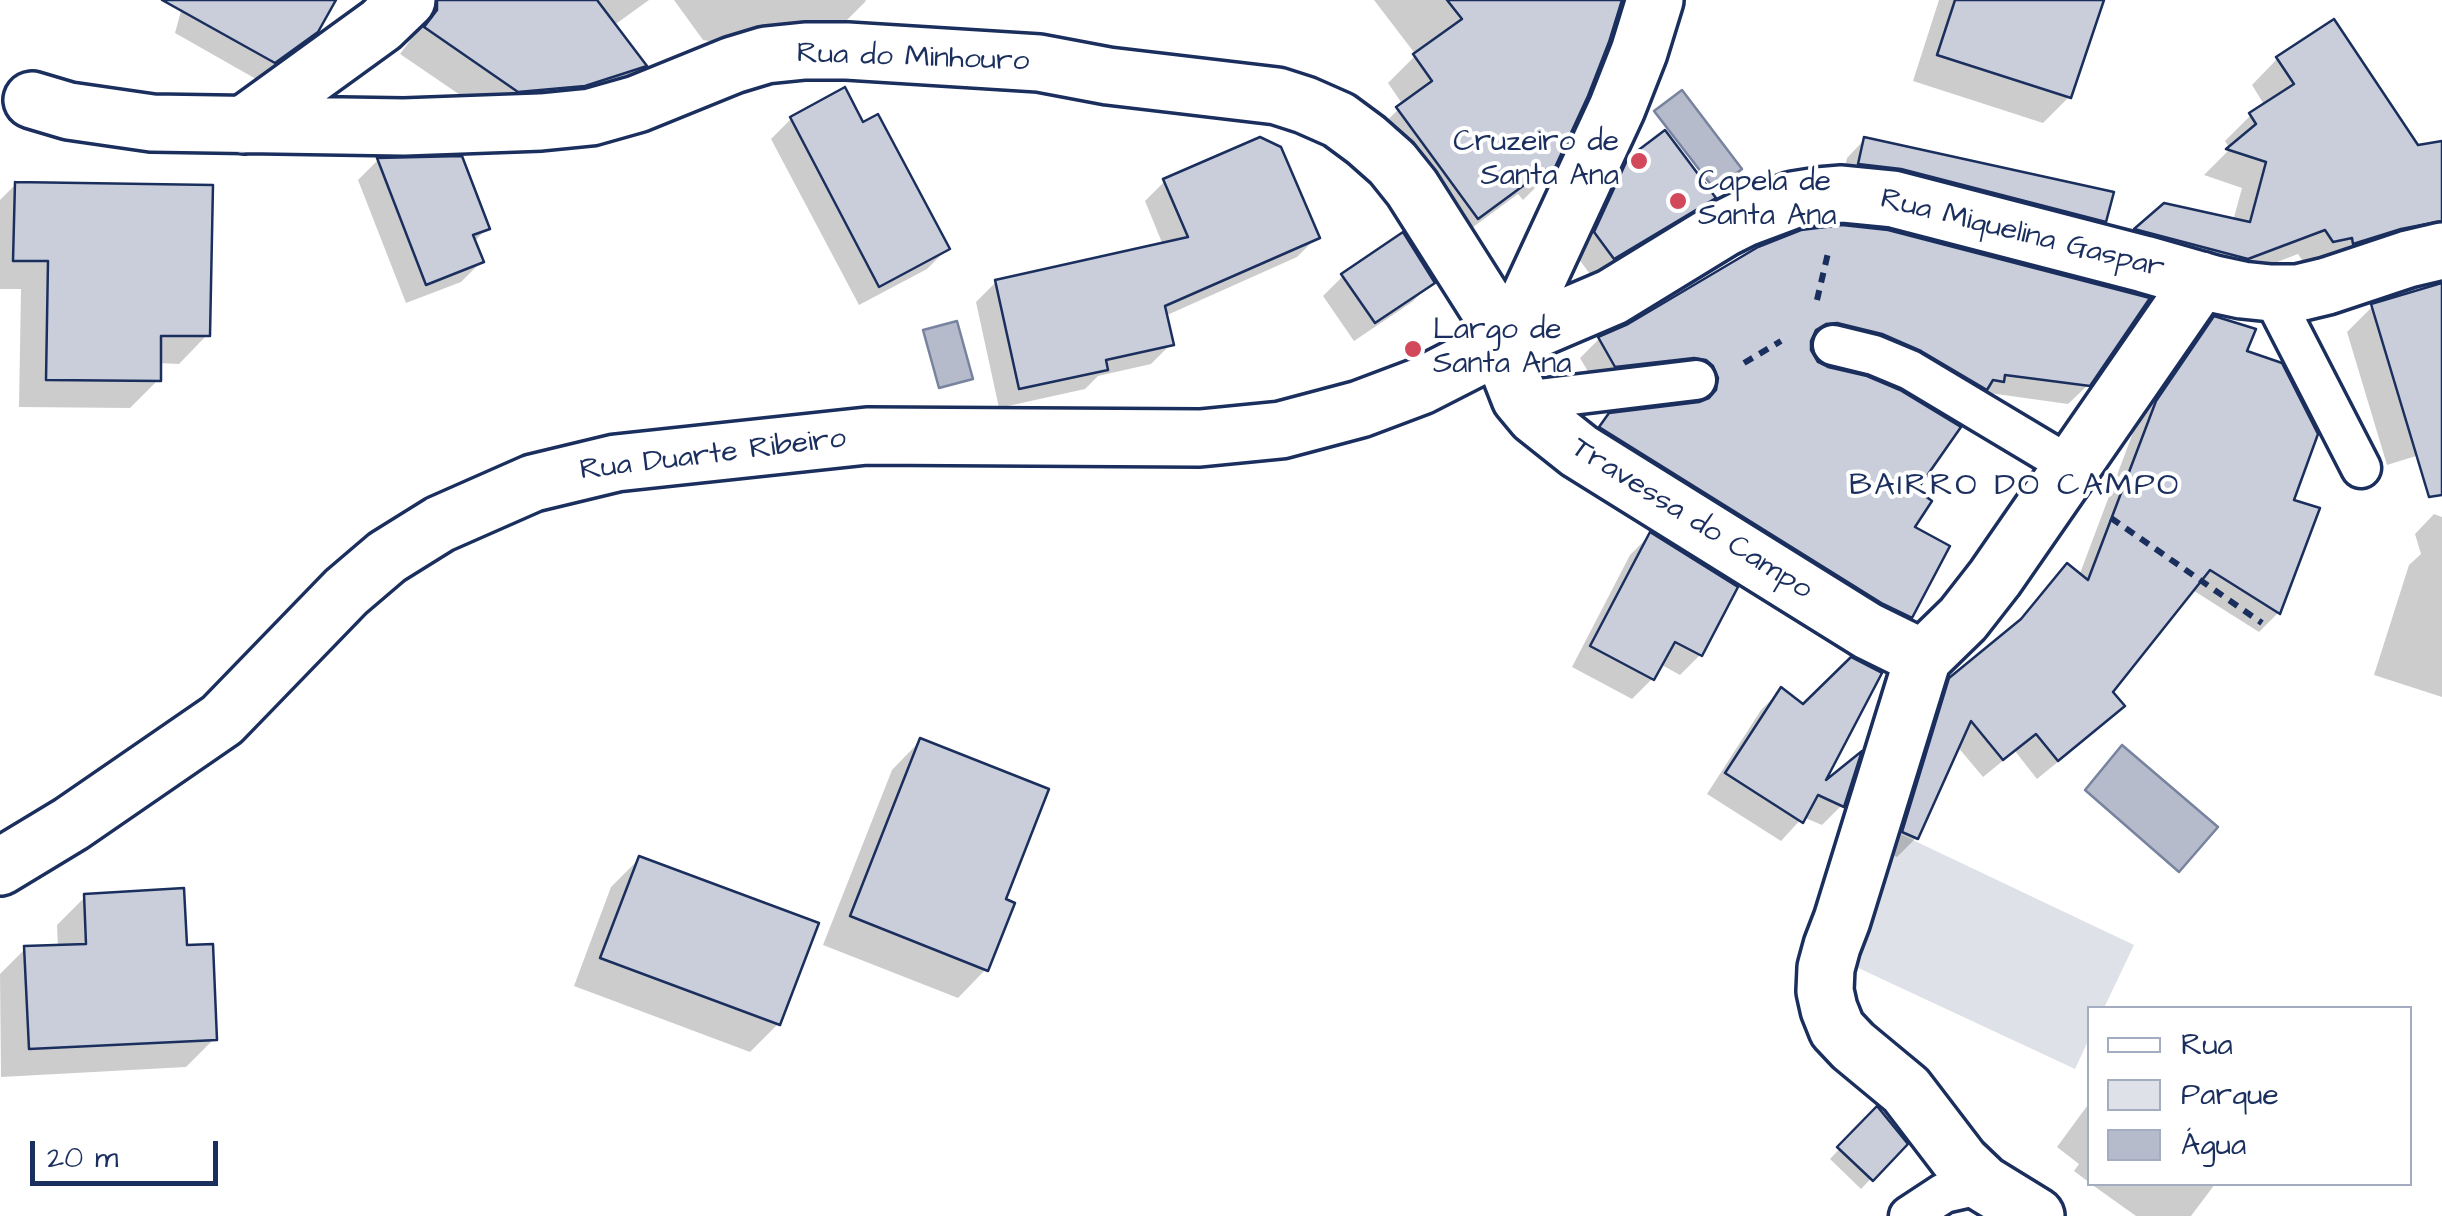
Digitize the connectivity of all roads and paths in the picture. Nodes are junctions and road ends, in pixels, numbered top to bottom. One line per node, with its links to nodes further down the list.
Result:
1 (406, 0): 4 (street)
2 (1656, 0): 11 (street)
3 (32, 100): 4 (street, Rua do Minhouro)
4 (243, 125): 11 (street, Rua do Minhouro)
5 (1842, 194): 7 (street, Rua Miquelina Gaspar); 9 (path); 11 (street, Rua Miquelina Gaspar)
6 (2442, 251): 8 (street, Rua Miquelina Gaspar)
7 (2201, 280): 8 (street, Rua Miquelina Gaspar); 16 (street)
8 (2271, 293): 15 (lane)
9 (1815, 307)
10 (1791, 336): 13 (path)
11 (1509, 341): 14 (street); 19 (street, Rua Duarte Ribeiro)
12 (1833, 345): 16 (lane)
13 (1696, 380): 14 (lane)
14 (1522, 401): 18 (street, Travessa do Campo)
15 (2361, 468)
16 (2067, 475): 17 (path); 18 (street)
17 (2262, 623)
18 (1923, 658): 20 (street)
19 (0, 867)
20 (1984, 1184): 21 (lane); 22 (street)
21 (1909, 1216)
22 (2036, 1216)

